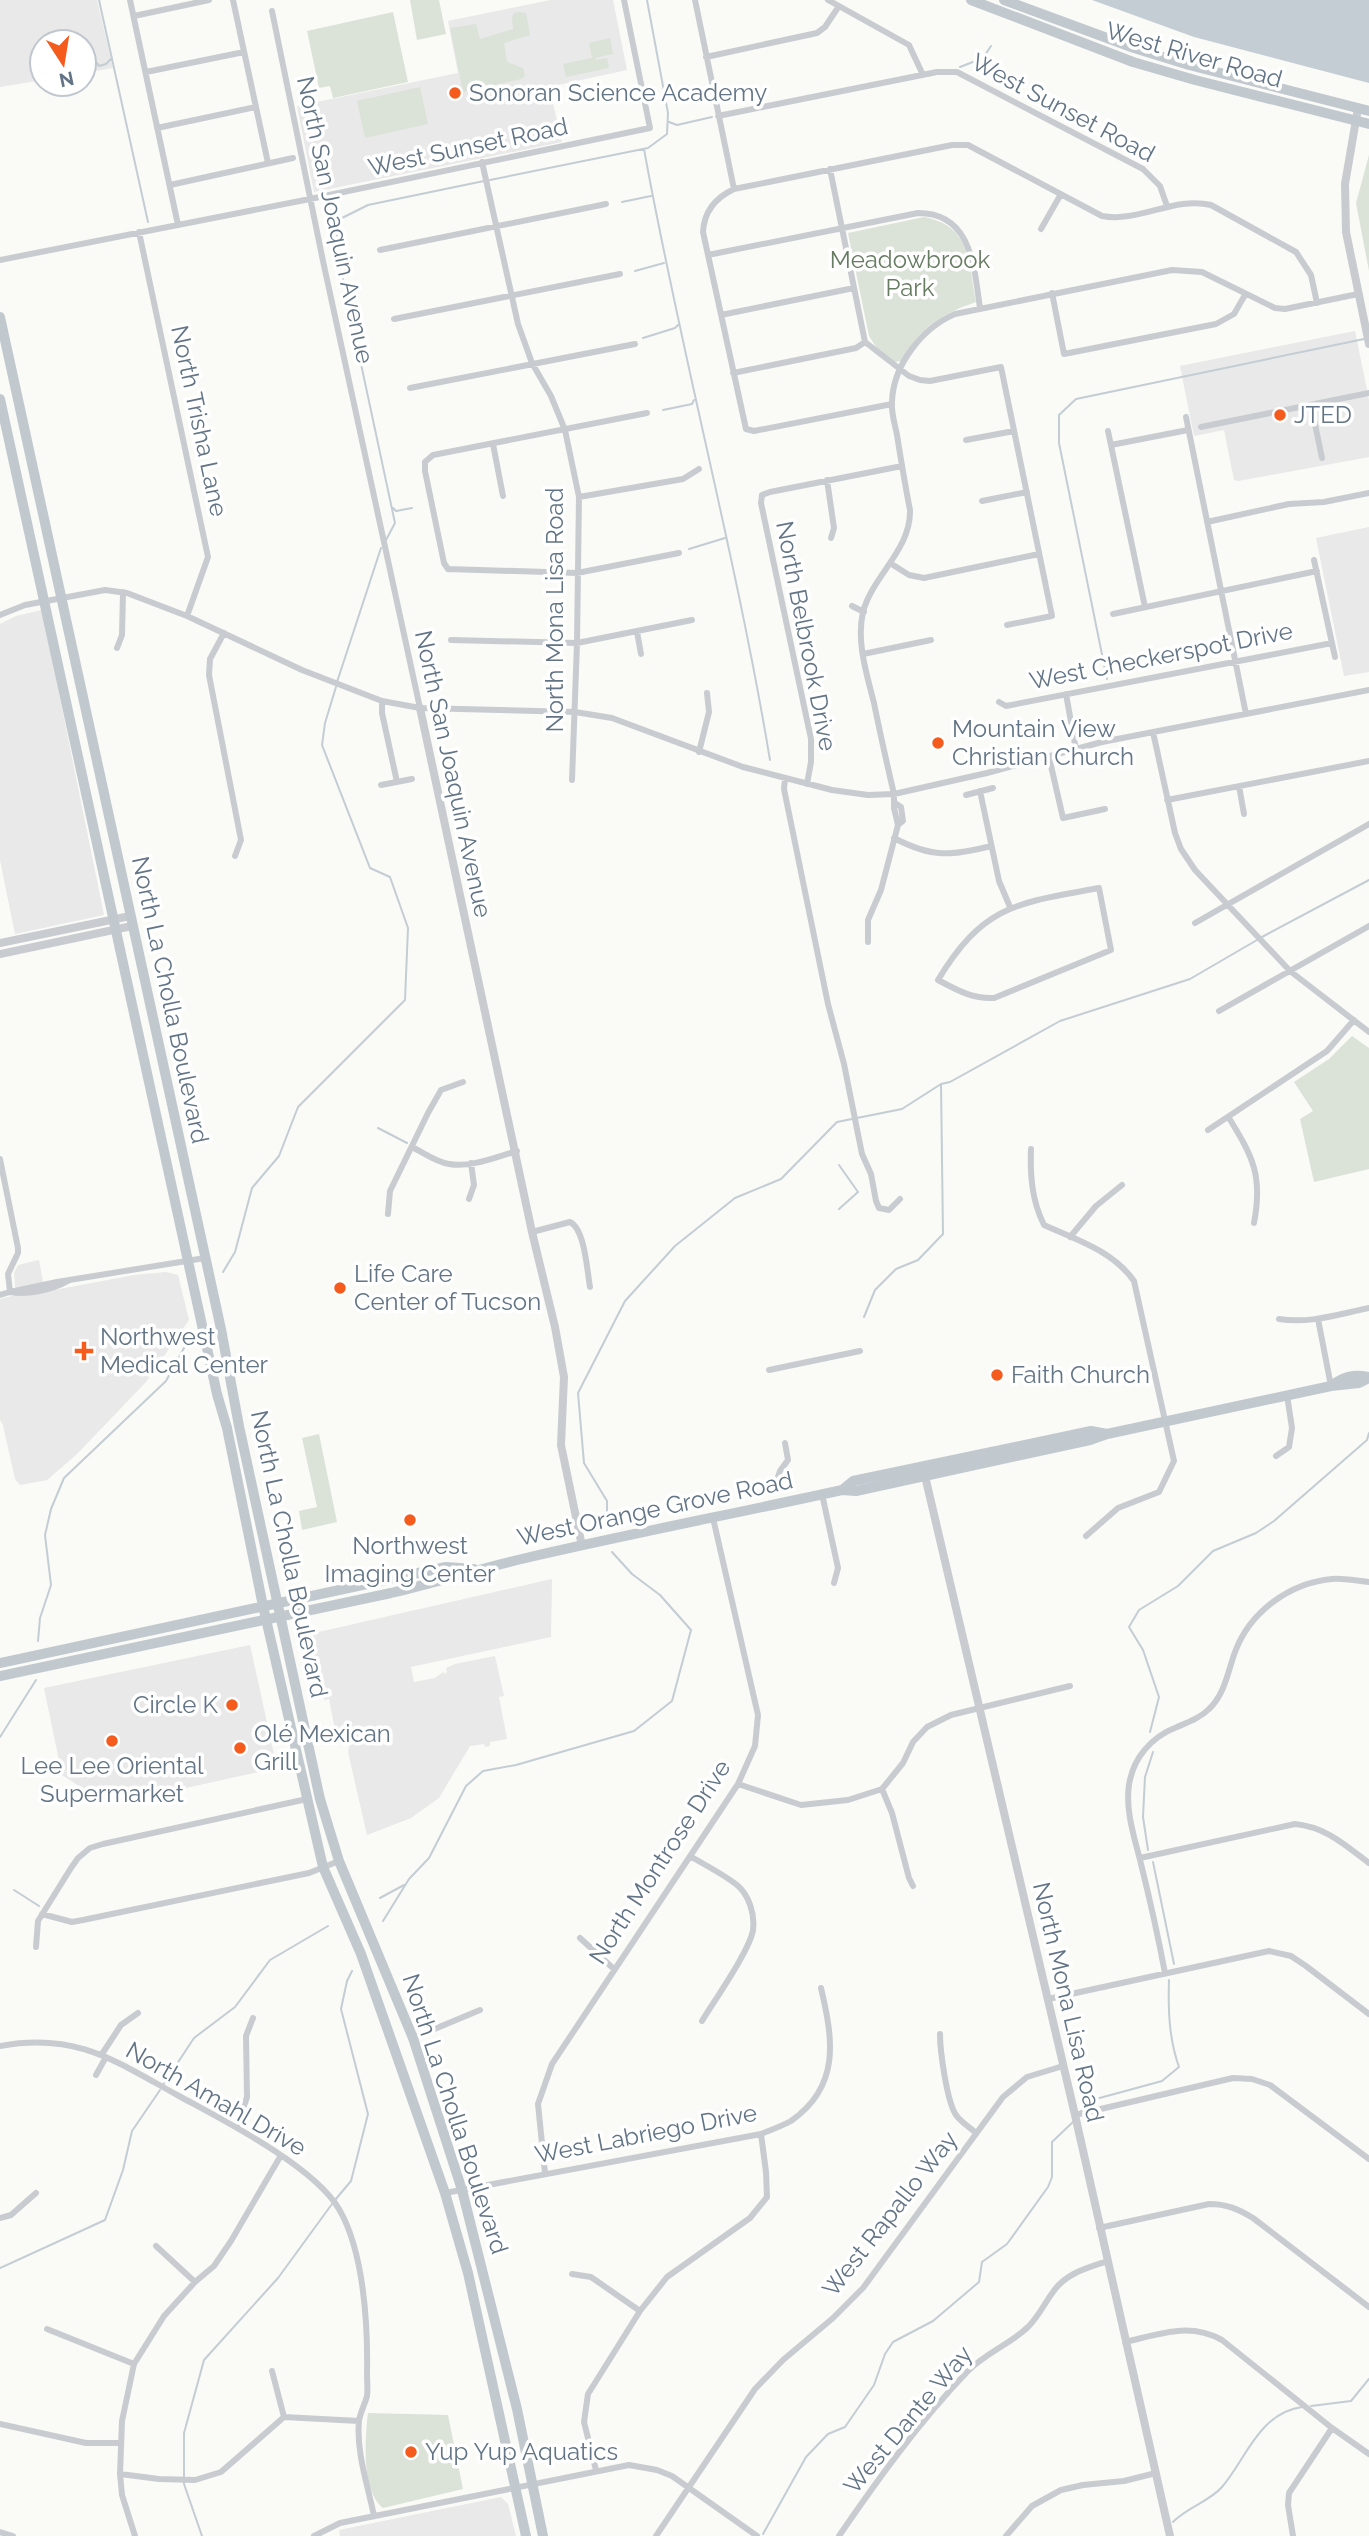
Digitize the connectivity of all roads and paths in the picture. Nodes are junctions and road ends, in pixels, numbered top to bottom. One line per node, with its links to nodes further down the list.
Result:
1 (130, 0): 11 (street)
2 (209, 0): 11 (street)
3 (233, 0): 12 (street)
4 (624, 0): 24 (street, West Sunset Road)
5 (695, 0): 13 (street)
6 (828, 0): 9 (street)
7 (971, 0): 20 (main road, West River Road)
8 (1004, 0): 17 (main road, West River Road)
9 (839, 6): 13 (street); 15 (street)
10 (272, 11): 30 (street, North San Joaquin Avenue)
11 (134, 16): 14 (street)
12 (244, 52): 14 (street); 16 (street)
13 (706, 57): 19 (street)
14 (146, 72): 22 (street)
15 (923, 75): 19 (street, West Sunset Road); 32 (street, West Sunset Road)
16 (256, 107): 22 (street); 25 (street)
17 (1358, 108): 18 (main road, West River Road); 20 (street)
18 (1369, 111)
19 (718, 116): 28 (street)
20 (1355, 120): 21 (main road, West River Road); 44 (street)
21 (1369, 124)
22 (158, 128): 27 (street)
23 (293, 158): 25 (street)
24 (482, 162): 30 (street, West Sunset Road); 34 (street, North Mona Lisa Road)
25 (268, 163): 27 (street)
26 (830, 169): 28 (street); 29 (street); 35 (street)
27 (170, 185): 33 (street)
28 (734, 189): 39 (street)
29 (1061, 194): 32 (street); 36 (street)
30 (310, 199): 33 (street, West Sunset Road); 118 (street, North San Joaquin Avenue)
31 (606, 204): 34 (street)
32 (1167, 206): 47 (street)
33 (178, 225): 37 (street, West Sunset Road)
34 (496, 227): 38 (street); 45 (street, North Mona Lisa Road)
35 (841, 228): 39 (street); 42 (street); 48 (street)
36 (1041, 229)
37 (139, 232): 40 (street, West Sunset Road); 99 (street, North Trisha Lane)
38 (380, 250)
39 (708, 256): 49 (street)
40 (0, 260)
41 (620, 274): 45 (street)
42 (854, 288): 49 (street); 52 (street)
43 (1052, 293): 46 (street); 46 (street); 48 (street)
44 (1358, 294): 47 (street); 54 (street)
45 (510, 295): 51 (street); 55 (street, North Mona Lisa Road)
46 (1245, 295): 47 (street)
47 (1317, 303)
48 (980, 308): 56 (street)
49 (721, 314): 57 (street)
50 (0, 317): 92 (main road, North La Cholla Boulevard)
51 (394, 319)
52 (865, 342): 56 (street); 57 (street)
53 (635, 344): 55 (street)
54 (1369, 344)
55 (532, 363): 58 (street); 66 (street, North Mona Lisa Road)
56 (900, 369): 61 (street); 67 (street)
57 (733, 373): 61 (street)
58 (410, 388)
59 (1369, 393): 62 (street)
60 (0, 399): 93 (main road, North La Cholla Boulevard)
61 (892, 404): 74 (street)
62 (1311, 405): 65 (street); 73 (street)
63 (647, 413): 66 (street)
64 (1186, 417): 69 (street)
65 (1201, 427)
66 (565, 430): 71 (street); 80 (street, North Mona Lisa Road)
67 (1014, 430): 70 (street); 77 (street)
68 (1108, 430): 72 (street)
69 (1188, 430): 72 (street); 82 (street)
70 (966, 440)
71 (493, 444): 79 (street); 89 (street)
72 (1111, 445): 95 (street)
73 (1322, 458)
74 (902, 466): 76 (street); 87 (street)
75 (699, 470): 80 (street)
76 (827, 480): 83 (street); 130 (street, North Belbrook Drive)
77 (1027, 492): 81 (street); 85 (street)
78 (1369, 493): 82 (street)
79 (503, 496)
80 (579, 498): 89 (street, North Mona Lisa Road)
81 (982, 501)
82 (1207, 522): 90 (street)
83 (831, 538)
84 (679, 552): 89 (street)
85 (1039, 554): 87 (street); 101 (street)
86 (1314, 561): 88 (street)
87 (890, 563): 96 (street)
88 (1317, 571): 90 (street); 107 (street)
89 (577, 573): 106 (street, North Mona Lisa Road)
90 (1222, 591): 95 (street); 112 (street)
91 (123, 592): 92 (street); 99 (street); 108 (street)
92 (61, 598): 93 (street); 146 (main road, North La Cholla Boulevard)
93 (45, 601): 98 (street); 148 (main road, North La Cholla Boulevard)
94 (852, 607): 96 (street)
95 (1144, 607): 97 (street)
96 (863, 612): 110 (street)
97 (1113, 614)
98 (0, 615)
99 (187, 616): 103 (street)
100 (692, 620): 102 (street)
101 (1007, 625)
102 (637, 632): 106 (street); 109 (street)
103 (223, 633): 116 (street); 143 (street)
104 (450, 640): 106 (street)
105 (931, 640): 110 (street)
106 (578, 643): 119 (street, North Mona Lisa Road)
107 (1332, 643): 111 (street); 112 (street, West Checkerspot Drive)
108 (117, 648)
109 (642, 654)
110 (863, 654): 135 (street)
111 (1335, 657)
112 (1236, 662): 115 (street, West Checkerspot Drive); 120 (street)
113 (1369, 690): 120 (street)
114 (707, 693): 123 (street)
115 (1066, 694): 117 (street, West Checkerspot Drive); 122 (street)
116 (382, 701): 118 (street); 129 (street)
117 (999, 702)
118 (420, 708): 119 (street); 162 (street, North San Joaquin Avenue)
119 (575, 712): 123 (street); 128 (street, North Mona Lisa Road)
120 (1246, 714): 121 (street)
121 (1153, 732): 122 (street); 137 (street)
122 (1076, 750): 124 (street)
123 (699, 752): 127 (street)
124 (1049, 757): 135 (street); 138 (street)
125 (1369, 761): 132 (street)
126 (412, 779): 129 (street)
127 (785, 779): 130 (street); 167 (street)
128 (572, 780)
129 (397, 782): 131 (street)
130 (807, 784): 135 (street)
131 (381, 785)
132 (1239, 786): 137 (street); 139 (street)
133 (993, 788): 134 (street)
134 (980, 791): 136 (street); 142 (street)
135 (894, 794): 141 (street)
136 (966, 795)
137 (1167, 800): 144 (street)
138 (1105, 808)
139 (1244, 814)
140 (1369, 824): 144 (street)
141 (894, 838): 142 (street); 150 (street)
142 (991, 845): 145 (street)
143 (235, 856)
144 (1227, 904): 147 (street); 153 (street)
145 (1010, 907): 145 (street)
146 (131, 921): 148 (street); 172 (main road, North La Cholla Boulevard)
147 (1195, 923)
148 (114, 925): 151 (street); 152 (street); 173 (main road, North La Cholla Boulevard)
149 (1369, 926): 153 (street)
150 (867, 942)
151 (0, 943)
152 (0, 954)
153 (1290, 971): 154 (street); 155 (street)
154 (1219, 1011)
155 (1354, 1020): 156 (street); 158 (street)
156 (1369, 1032)
157 (463, 1082): 160 (street)
158 (1228, 1118): 159 (street); 169 (street)
159 (1208, 1130)
160 (412, 1147): 164 (street); 168 (street)
161 (1031, 1149): 171 (street)
162 (517, 1152): 164 (street); 170 (street, North San Joaquin Avenue)
163 (0, 1159): 175 (street)
164 (471, 1163): 166 (street)
165 (1122, 1185): 171 (street)
166 (469, 1199)
167 (900, 1199)
168 (388, 1214)
169 (1254, 1223)
170 (532, 1232): 174 (street); 195 (street, North San Joaquin Avenue)
171 (1070, 1237): 185 (street)
172 (205, 1258): 173 (street); 199 (main road, North La Cholla Boulevard)
173 (188, 1261): 175 (street); 200 (main road, North La Cholla Boulevard)
174 (590, 1287)
175 (10, 1292): 176 (street)
176 (0, 1294)
177 (1369, 1308): 179 (street)
178 (1279, 1319): 179 (street)
179 (1318, 1319): 183 (street)
180 (860, 1351): 181 (street)
181 (769, 1370)
182 (1369, 1378): 183 (main road, West Orange Grove Road)
183 (1331, 1386): 184 (main road, West Orange Grove Road)
184 (1287, 1395): 185 (main road, West Orange Grove Road); 188 (street)
185 (1165, 1422): 186 (main road, West Orange Grove Road); 194 (street)
186 (1107, 1434): 189 (main road, West Orange Grove Road); 191 (main road, West Orange Grove Road)
187 (785, 1443): 190 (street)
188 (1276, 1456)
189 (925, 1476): 191 (main road, West Orange Grove Road); 208 (street, North Mona Lisa Road)
190 (778, 1477)
191 (842, 1490): 192 (main road, West Orange Grove Road)
192 (822, 1494): 193 (main road, West Orange Grove Road); 198 (street)
193 (713, 1518): 195 (main road, West Orange Grove Road); 209 (street, North Montrose Drive)
194 (1086, 1536)
195 (582, 1546): 196 (main road, West Orange Grove Road)
196 (478, 1569): 199 (main road, West Orange Grove Road); 201 (main road, West Orange Grove Road)
197 (1369, 1582): 213 (street)
198 (834, 1583)
199 (278, 1602): 200 (main road, West Orange Grove Road); 201 (main road, North La Cholla Boulevard)
200 (263, 1606): 202 (main road, North La Cholla Boulevard); 203 (main road, West Orange Grove Road)
201 (281, 1617): 202 (main road, West Orange Grove Road); 214 (main road, North La Cholla Boulevard)
202 (267, 1620): 205 (main road, West Orange Grove Road); 211 (main road, North La Cholla Boulevard)
203 (98, 1642): 204 (main road, West Orange Grove Road); 205 (main road)
204 (0, 1663)
205 (29, 1670): 206 (main road, West Orange Grove Road)
206 (0, 1676)
207 (1070, 1686): 208 (street)
208 (980, 1709): 210 (street); 224 (street, North Mona Lisa Road)
209 (738, 1784): 210 (street); 212 (street, North Montrose Drive)
210 (882, 1789): 217 (street)
211 (307, 1799): 216 (main road, North La Cholla Boulevard); 218 (street)
212 (690, 1856): 221 (street, North Montrose Drive); 229 (street)
213 (1140, 1857): 215 (street); 222 (street)
214 (339, 1861): 216 (street); 231 (main road, North La Cholla Boulevard)
215 (1369, 1863)
216 (323, 1867): 218 (street); 245 (main road, North La Cholla Boulevard)
217 (913, 1886)
218 (42, 1914): 220 (street)
219 (580, 1938): 221 (street)
220 (36, 1947)
221 (614, 1969): 242 (street, North Montrose Drive)
222 (1165, 1973): 224 (street); 227 (street)
223 (821, 1988): 239 (street, West Labriego Drive)
224 (1048, 1999): 234 (street, North Mona Lisa Road)
225 (480, 2010): 231 (street)
226 (138, 2012): 233 (street)
227 (1369, 2014)
228 (253, 2018): 237 (street)
229 (702, 2021)
230 (940, 2034): 238 (street)
231 (413, 2038): 243 (main road, North La Cholla Boulevard)
232 (0, 2046): 233 (street, North Amahl Drive)
233 (104, 2055): 235 (street); 237 (street, North Amahl Drive)
234 (1063, 2066): 236 (street, North Mona Lisa Road); 238 (street, West Rapallo Way)
235 (96, 2075)
236 (1075, 2115): 241 (street); 247 (street, North Mona Lisa Road)
237 (237, 2127): 240 (street, North Amahl Drive)
238 (976, 2133): 269 (street, West Rapallo Way)
239 (761, 2134): 242 (street, West Labriego Drive); 253 (street)
240 (280, 2157): 251 (street); 259 (street, North Amahl Drive)
241 (1369, 2159)
242 (545, 2173): 243 (street, West Labriego Drive)
243 (463, 2190): 245 (street, West Labriego Drive); 267 (main road, North La Cholla Boulevard)
244 (36, 2193): 246 (street)
245 (445, 2193): 268 (main road, North La Cholla Boulevard)
246 (0, 2218)
247 (1100, 2228): 249 (street, North Mona Lisa Road); 252 (street)
248 (156, 2246): 251 (street)
249 (1108, 2262): 255 (street, North Mona Lisa Road); 279 (street, West Dante Way)
250 (572, 2274): 253 (street)
251 (195, 2282): 256 (street)
252 (1369, 2306)
253 (640, 2311): 264 (street)
254 (47, 2329): 256 (street)
255 (1125, 2342): 261 (street); 265 (street, North Mona Lisa Road)
256 (134, 2364): 262 (street)
257 (272, 2371): 258 (street)
258 (284, 2417): 259 (street); 266 (street)
259 (359, 2421): 270 (street, North Amahl Drive)
260 (0, 2424): 262 (street)
261 (1332, 2428): 263 (street); 282 (street)
262 (120, 2443): 266 (street)
263 (1369, 2454)
264 (596, 2470): 267 (street); 269 (street)
265 (1156, 2473): 280 (street); 281 (street, North Mona Lisa Road)
266 (120, 2474): 273 (street)
267 (533, 2484): 268 (street); 276 (main road, North La Cholla Boulevard)
268 (517, 2487): 270 (street); 275 (main road, North La Cholla Boulevard)
269 (689, 2487): 277 (street, West Rapallo Way); 278 (street)
270 (374, 2516): 274 (street)
271 (0, 2532): 272 (street)
272 (13, 2536)
273 (135, 2536)
274 (314, 2536)
275 (526, 2536)
276 (543, 2536)
277 (656, 2536)
278 (758, 2536)
279 (839, 2536)
280 (1006, 2536)
281 (1170, 2536)
282 (1293, 2536)

